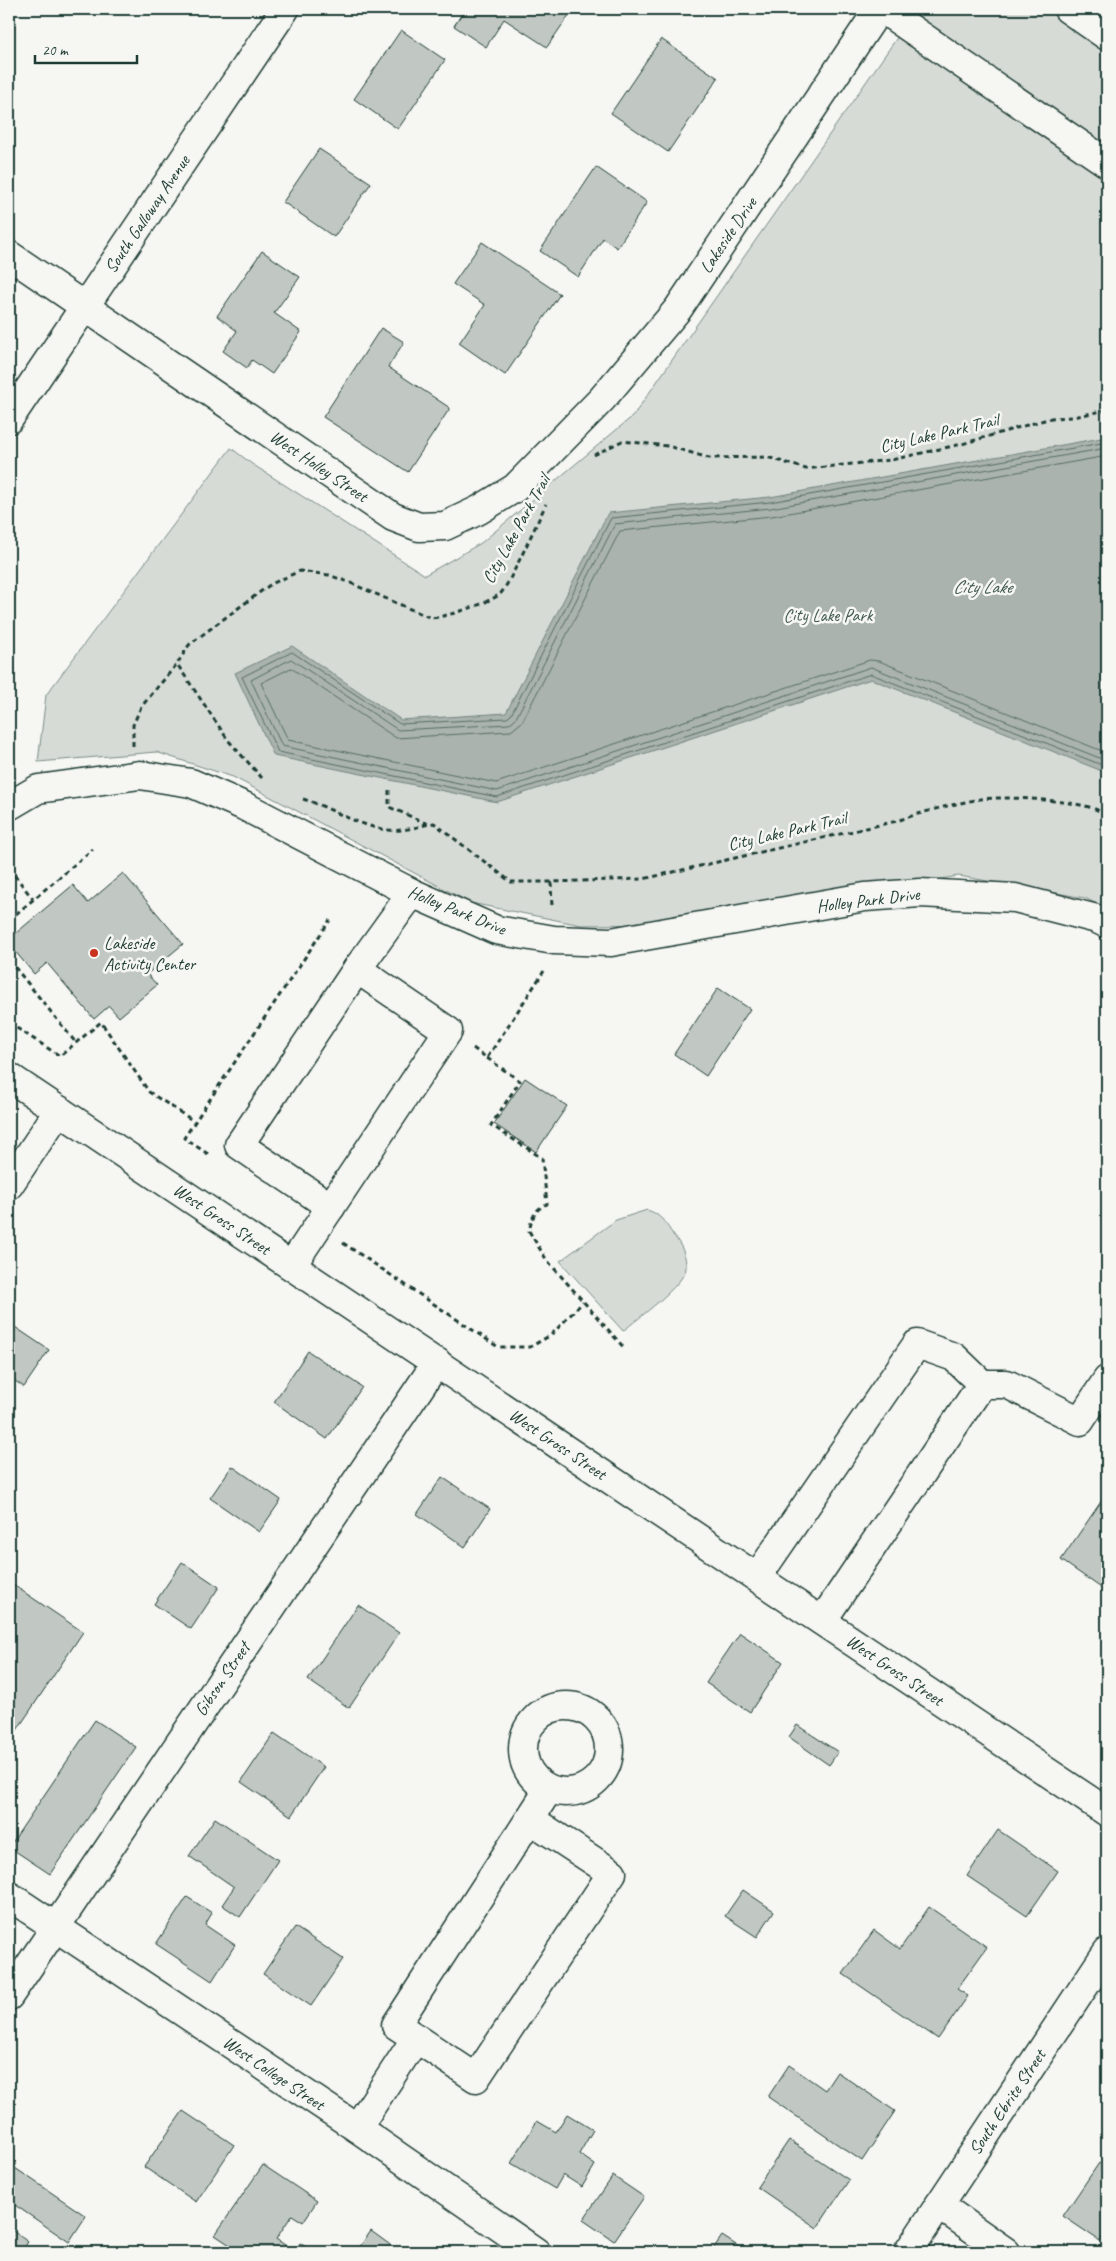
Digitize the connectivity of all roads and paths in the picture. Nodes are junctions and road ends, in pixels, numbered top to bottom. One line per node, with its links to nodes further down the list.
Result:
1 (285, 9): 7 (street, South Galloway Avenue)
2 (881, 9): 5 (street); 10 (street, Lakeside Drive)
3 (1068, 9): 4 (street)
4 (1107, 36)
5 (1107, 163)
6 (9, 255): 7 (street, West Holley Street)
7 (84, 308): 9 (street, South Galloway Avenue); 10 (street, West Holley Street)
8 (1107, 410): 11 (path, City Lake Park Trail)
9 (9, 418)
10 (557, 446)
11 (592, 456)
12 (548, 502): 13 (path, City Lake Park Trail)
13 (178, 664): 14 (path, City Lake Park Trail); 15 (path)
14 (133, 776): 18 (street, Holley Park Drive); 23 (street, Holley Park Drive)
15 (266, 782)
16 (389, 790): 20 (path, City Lake Park Trail)
17 (296, 796): 20 (path)
18 (9, 806)
19 (1107, 818): 20 (path, City Lake Park Trail)
20 (428, 824)
21 (94, 849): 24 (path)
22 (9, 868): 24 (path)
23 (412, 893): 27 (street, Holley Park Drive); 29 (street)
24 (33, 899): 25 (path)
25 (9, 920)
26 (1107, 924): 27 (street, Holley Park Drive)
27 (554, 940): 33 (path)
28 (9, 960): 32 (path)
29 (357, 969): 31 (street); 38 (street)
30 (9, 1023): 32 (path)
31 (448, 1031): 33 (path); 38 (street)
32 (76, 1043): 36 (path)
33 (487, 1058): 40 (path)
34 (9, 1077): 35 (street, West Gross Street)
35 (59, 1110): 37 (street); 39 (street, West Gross Street)
36 (195, 1122)
37 (9, 1185)
38 (331, 1207): 39 (street)
39 (292, 1266): 41 (street, West Gross Street)
40 (625, 1349)
41 (437, 1362): 44 (street, West Gross Street); 50 (street, Gibson Street)
42 (1107, 1380): 43 (street)
43 (982, 1384): 44 (street); 45 (street)
44 (757, 1577): 45 (street, West Gross Street)
45 (822, 1621): 47 (street, West Gross Street)
46 (549, 1789): 48 (street)
47 (1107, 1812)
48 (530, 1819): 53 (street); 53 (street)
49 (9, 1896): 50 (street, West College Street)
50 (54, 1927): 52 (street, Gibson Street); 54 (street, West College Street)
51 (1107, 1952): 55 (street, South Ebrite Street)
52 (9, 1996)
53 (416, 2038): 54 (street)
54 (357, 2128): 56 (street, West College Street)
55 (939, 2206): 57 (street, South Ebrite Street); 58 (street)
56 (519, 2248)
57 (908, 2252)
58 (1006, 2252)

